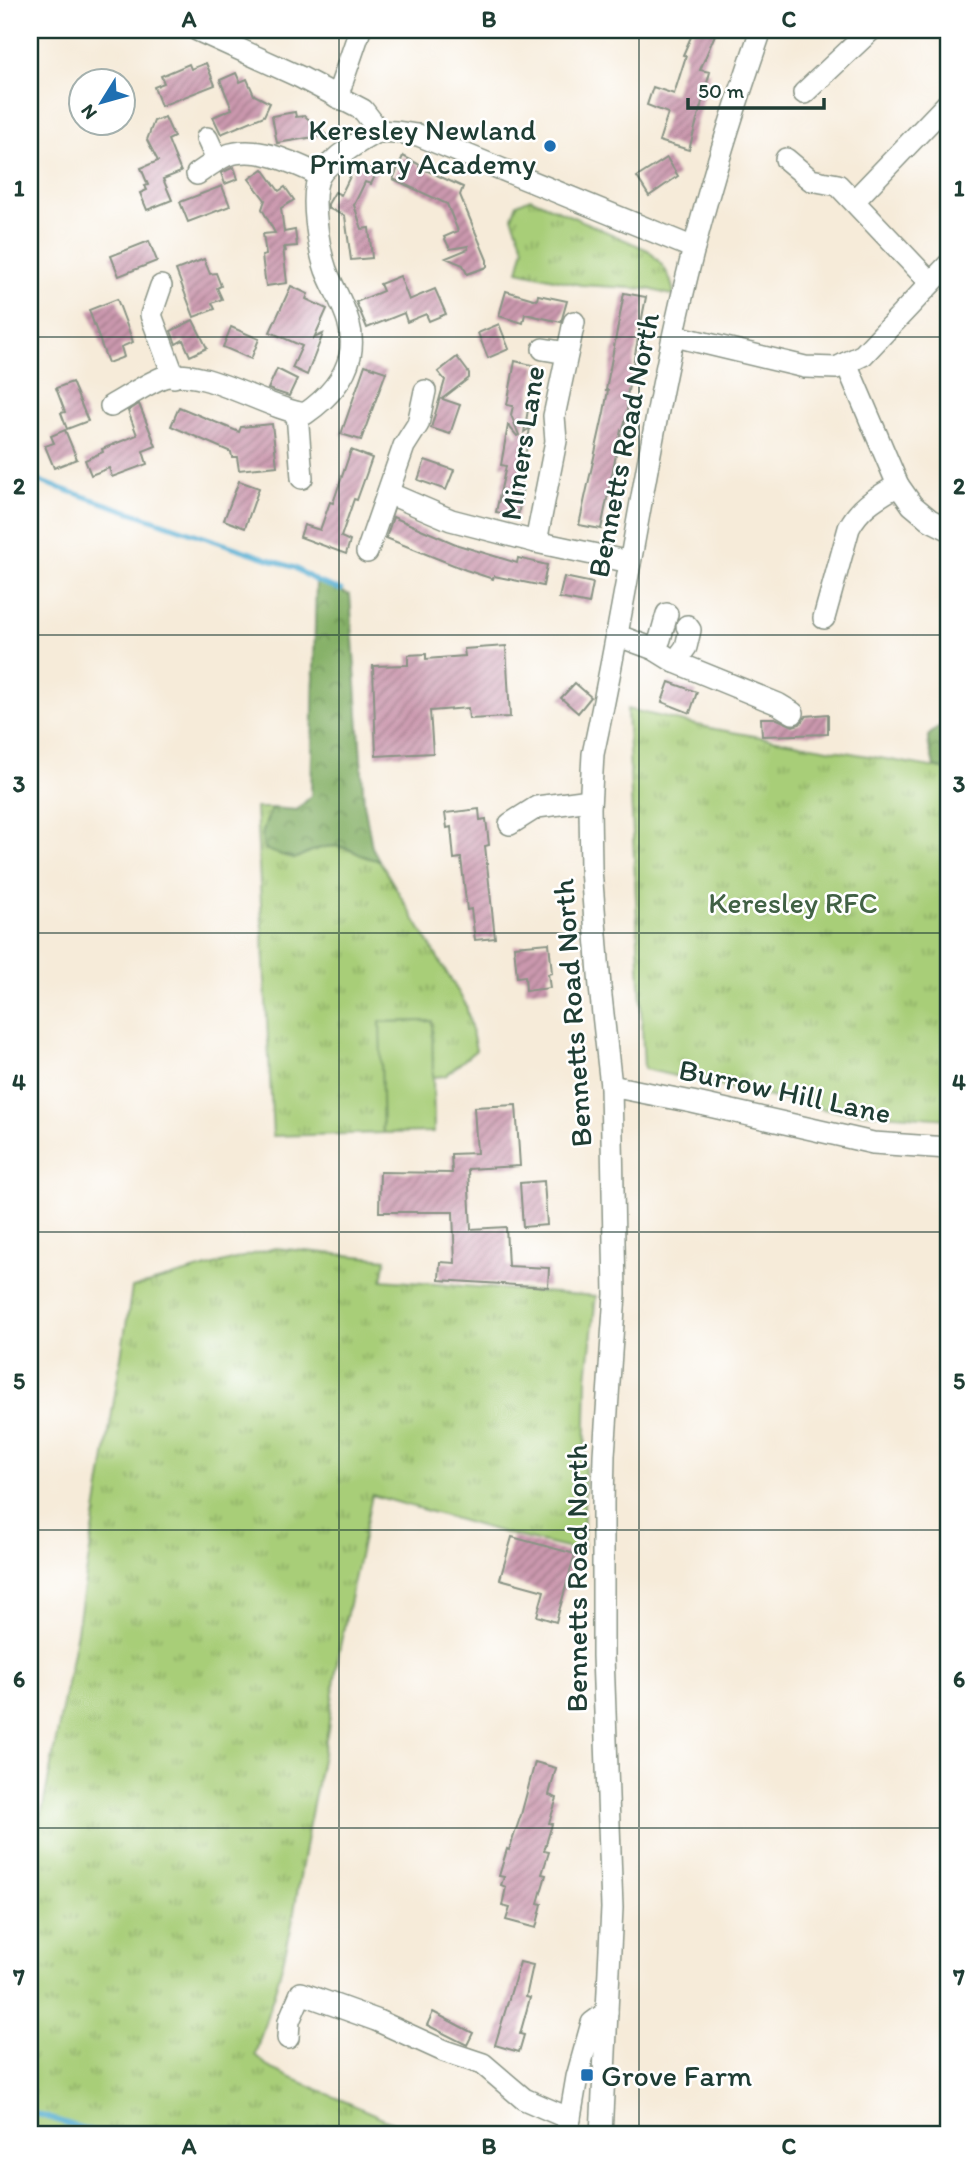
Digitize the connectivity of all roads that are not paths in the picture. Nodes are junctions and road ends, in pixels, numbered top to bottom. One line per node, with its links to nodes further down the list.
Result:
1 (197, 30): 6 (street)
2 (360, 30): 6 (street)
3 (761, 30): 15 (street, Bennetts Road North)
4 (871, 30): 5 (street)
5 (804, 93)
6 (337, 97): 8 (street)
7 (948, 103): 14 (street)
8 (380, 132): 13 (street); 15 (street)
9 (208, 138): 11 (street)
10 (786, 159): 14 (street)
11 (217, 160): 12 (street); 13 (street)
12 (197, 174)
13 (320, 175): 27 (street)
14 (854, 201): 17 (street)
15 (694, 248): 20 (street, Bennetts Road North)
16 (948, 265): 17 (street)
17 (931, 283): 23 (street)
18 (161, 286): 24 (street)
19 (574, 322): 22 (street, Miners Lane)
20 (674, 335): 23 (street); 34 (street, Bennetts Road North)
21 (543, 349): 22 (street, Miners Lane)
22 (567, 353): 32 (street, Miners Lane)
23 (846, 363): 29 (street)
24 (174, 377): 26 (street); 27 (street)
25 (425, 391): 30 (street)
26 (111, 406)
27 (297, 413): 28 (street)
28 (302, 478)
29 (898, 485): 31 (street); 36 (street)
30 (388, 493): 32 (street, Miners Lane); 33 (street)
31 (948, 529)
32 (536, 542): 34 (street, Miners Lane)
33 (367, 552)
34 (630, 562): 38 (street, Bennetts Road North)
35 (667, 614): 39 (street)
36 (824, 618)
37 (687, 626): 40 (street)
38 (616, 635): 39 (street); 42 (street, Bennetts Road North)
39 (654, 649): 40 (street)
40 (675, 662): 41 (street)
41 (793, 713)
42 (590, 800): 43 (street); 44 (street, Bennetts Road North)
43 (510, 824)
44 (611, 1086): 45 (street, Burrow Hill Lane); 46 (street, Bennetts Road North)
45 (948, 1148)
46 (607, 2012): 48 (street); 49 (street, Bennetts Road North)
47 (288, 2038): 48 (street)
48 (569, 2127)
49 (601, 2135)

